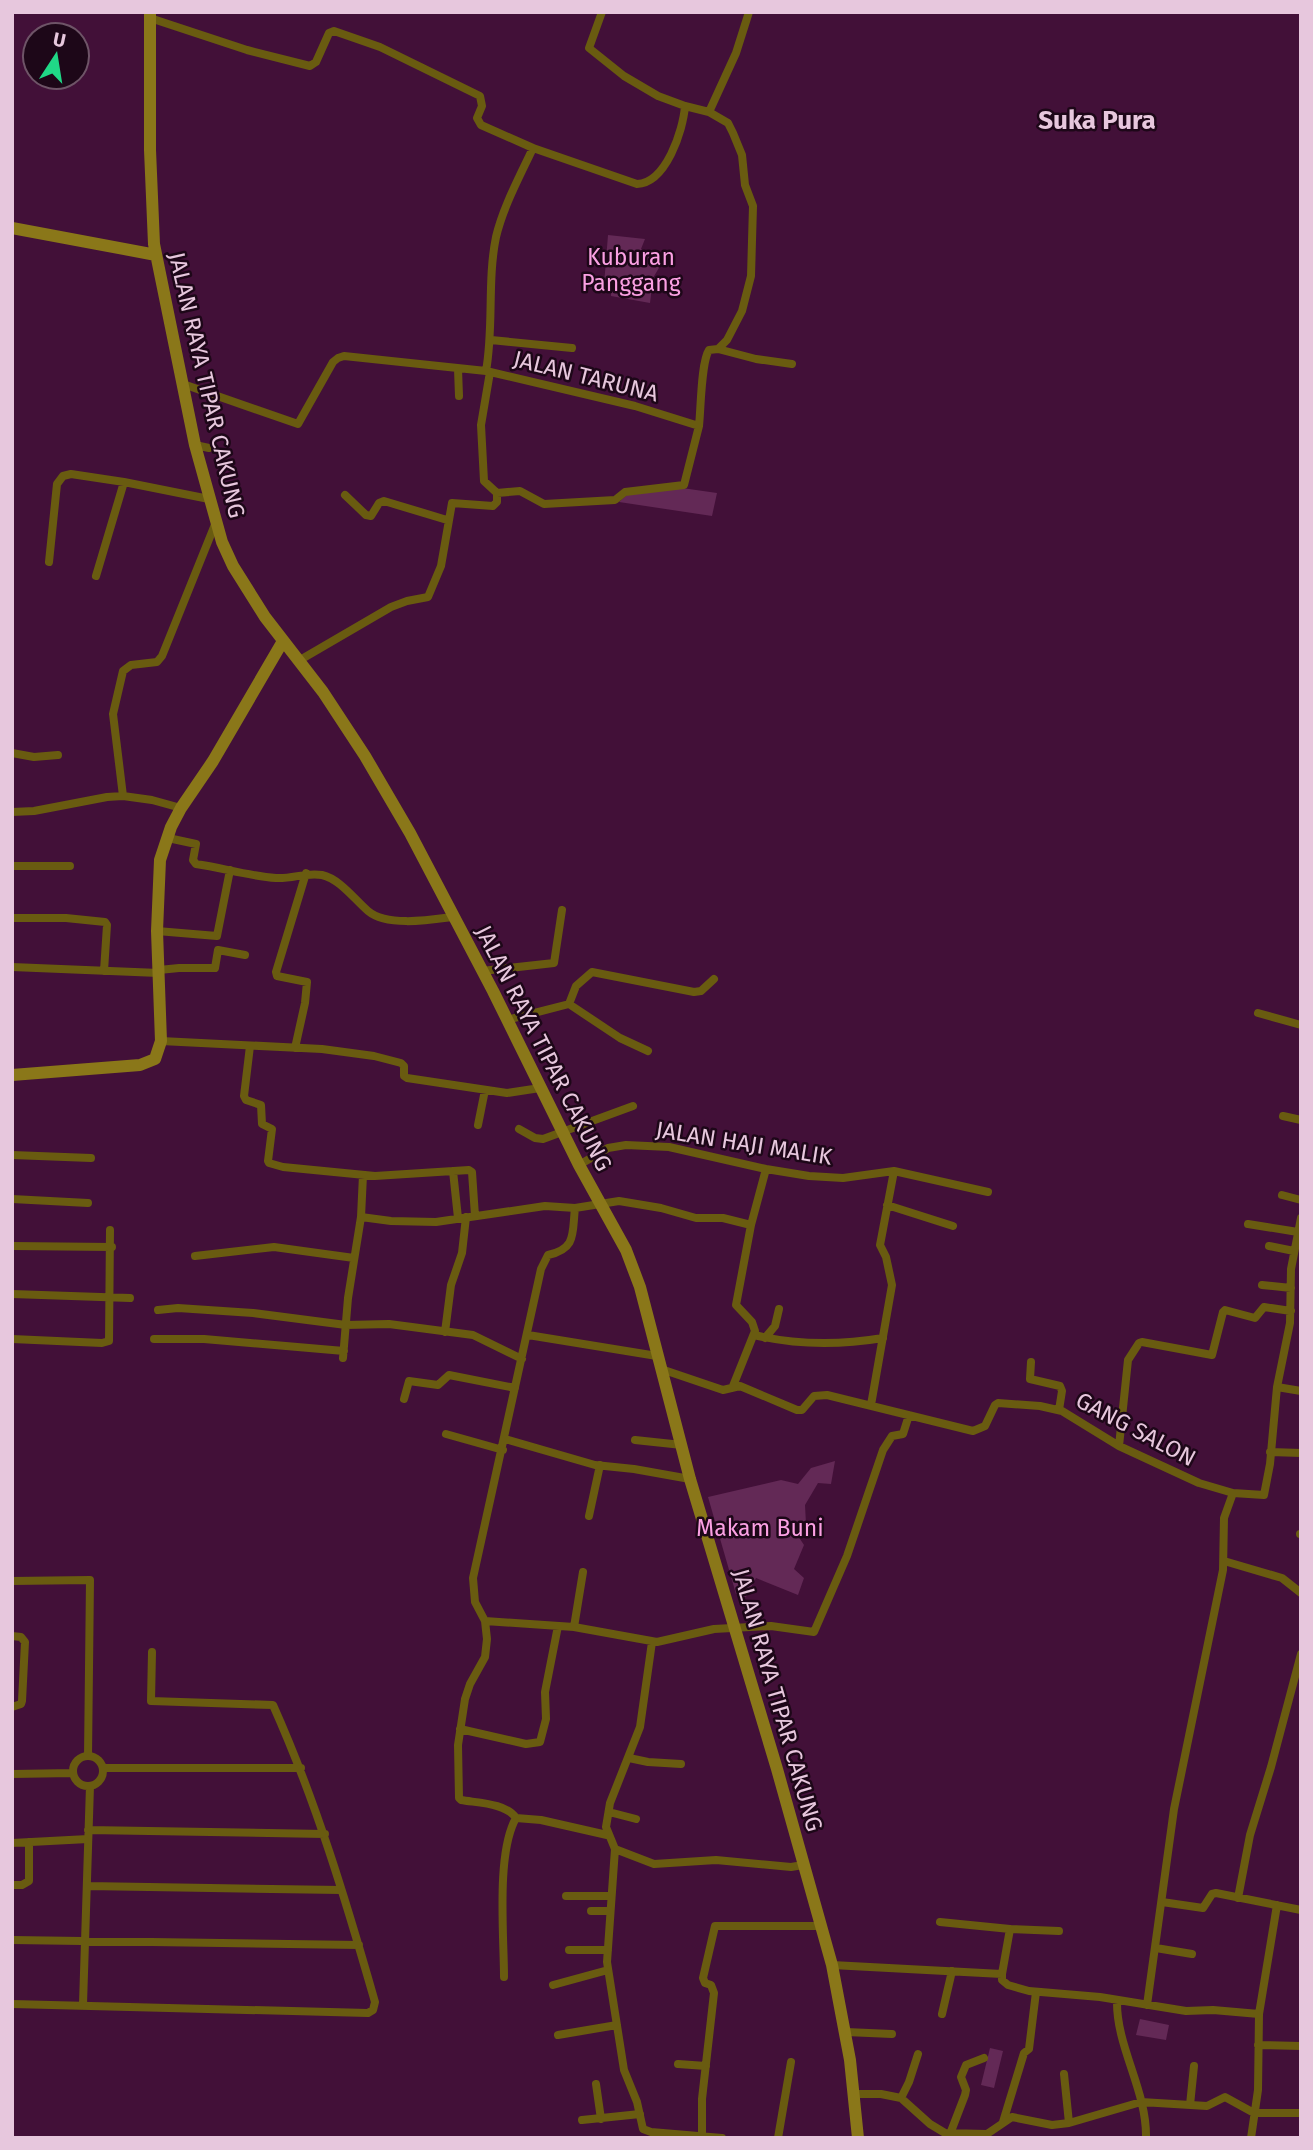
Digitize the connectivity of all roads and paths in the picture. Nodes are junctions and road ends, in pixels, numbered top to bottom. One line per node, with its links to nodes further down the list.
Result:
1 (602, 12): 4 (street)
2 (749, 12): 5 (street)
3 (150, 15): 6 (street); 8 (street, JALAN RAYA TIPAR CAKUNG)
4 (685, 106): 5 (street); 6 (street)
5 (709, 113): 11 (street)
6 (533, 148): 9 (street)
7 (12, 228): 8 (street)
8 (156, 255): 15 (street, JALAN RAYA TIPAR CAKUNG)
9 (491, 340): 10 (street); 14 (street)
10 (572, 348)
11 (718, 349): 12 (street); 17 (street)
12 (792, 364)
13 (458, 369): 14 (street, JALAN TARUNA); 15 (street, JALAN TARUNA); 16 (street)
14 (488, 372): 17 (street, JALAN TARUNA); 21 (street)
15 (183, 384): 18 (street, JALAN RAYA TIPAR CAKUNG)
16 (459, 396)
17 (699, 426): 21 (street)
18 (195, 444): 19 (street); 23 (street, JALAN RAYA TIPAR CAKUNG)
19 (208, 448)
20 (124, 482): 23 (street); 26 (street); 27 (street)
21 (497, 493): 24 (street)
22 (345, 495): 24 (street)
23 (209, 499): 25 (street, JALAN RAYA TIPAR CAKUNG)
24 (447, 520): 29 (street)
25 (216, 522): 28 (street, JALAN RAYA TIPAR CAKUNG); 32 (street)
26 (49, 562)
27 (96, 576)
28 (283, 640): 29 (street, JALAN RAYA TIPAR CAKUNG); 33 (street)
29 (300, 660): 41 (street, JALAN RAYA TIPAR CAKUNG)
30 (12, 753): 31 (street)
31 (58, 755)
32 (123, 796): 33 (street); 34 (street)
33 (181, 808): 35 (street)
34 (12, 812)
35 (168, 838): 38 (street); 43 (street)
36 (12, 866): 37 (street)
37 (70, 866)
38 (230, 870): 39 (street); 43 (street)
39 (306, 873): 41 (street); 56 (street)
40 (562, 910): 47 (street)
41 (452, 917): 47 (street, JALAN RAYA TIPAR CAKUNG)
42 (12, 918): 46 (street)
43 (157, 931): 48 (street)
44 (245, 955): 48 (street)
45 (12, 967): 46 (street)
46 (104, 971): 48 (street)
47 (482, 971): 52 (street, JALAN RAYA TIPAR CAKUNG)
48 (159, 972): 54 (street)
49 (715, 979): 50 (street)
50 (569, 1004): 52 (street); 57 (street)
51 (1258, 1013): 53 (street)
52 (507, 1020): 59 (street, JALAN RAYA TIPAR CAKUNG)
53 (1301, 1025)
54 (161, 1041): 55 (street); 58 (street)
55 (250, 1046): 56 (street); 73 (street)
56 (295, 1048): 60 (street)
57 (648, 1051)
58 (12, 1075)
59 (540, 1088): 60 (street); 66 (street, JALAN RAYA TIPAR CAKUNG)
60 (485, 1090): 64 (street)
61 (633, 1106): 66 (street)
62 (1283, 1116): 63 (street)
63 (1301, 1120)
64 (478, 1125)
65 (519, 1129): 66 (street)
66 (562, 1132): 69 (street, JALAN RAYA TIPAR CAKUNG)
67 (12, 1155): 68 (street)
68 (91, 1158)
69 (579, 1165): 70 (street, JALAN HAJI MALIK); 79 (street, JALAN RAYA TIPAR CAKUNG)
70 (765, 1170): 72 (street, JALAN HAJI MALIK); 86 (street)
71 (453, 1171): 73 (street); 83 (street); 83 (street)
72 (894, 1171): 74 (street, JALAN HAJI MALIK); 80 (street)
73 (363, 1175): 82 (street)
74 (988, 1192)
75 (1282, 1195): 77 (street)
76 (12, 1199): 78 (street)
77 (1301, 1200)
78 (88, 1203)
79 (602, 1204): 81 (street); 86 (street); 113 (street, JALAN RAYA TIPAR CAKUNG)
80 (887, 1206): 87 (street); 110 (street)
81 (575, 1208): 83 (street); 107 (street)
82 (361, 1216): 83 (street); 95 (street)
83 (467, 1217): 106 (street)
84 (1301, 1218): 89 (street, GANG SALON)
85 (1248, 1224): 89 (street)
86 (751, 1225): 108 (street)
87 (953, 1226)
88 (110, 1230): 92 (street)
89 (1298, 1232): 93 (street, GANG SALON)
90 (12, 1246): 92 (street)
91 (1269, 1246): 93 (street)
92 (112, 1247): 100 (street)
93 (1294, 1251): 96 (street, GANG SALON)
94 (195, 1256): 95 (street)
95 (354, 1258): 105 (street)
96 (1296, 1261): 98 (street, GANG SALON)
97 (1262, 1284): 98 (street)
98 (1290, 1288): 104 (street, GANG SALON)
99 (12, 1294): 100 (street)
100 (111, 1297): 101 (street); 111 (street)
101 (130, 1298)
102 (779, 1309): 109 (street)
103 (158, 1310): 105 (street)
104 (1291, 1311): 118 (street, GANG SALON); 129 (street)
105 (346, 1325): 106 (street); 112 (street)
106 (445, 1332): 114 (street)
107 (528, 1335): 113 (street); 114 (street)
108 (754, 1335): 109 (street); 117 (street)
109 (765, 1338): 110 (street)
110 (883, 1338): 122 (street)
111 (12, 1339)
112 (154, 1339)
113 (657, 1356): 116 (street, JALAN RAYA TIPAR CAKUNG)
114 (522, 1359): 119 (street)
115 (1031, 1362): 123 (street)
116 (661, 1370): 117 (street, GANG SALON); 128 (street, JALAN RAYA TIPAR CAKUNG)
117 (733, 1386): 122 (street, GANG SALON)
118 (1278, 1387): 120 (street); 131 (street, GANG SALON)
119 (515, 1388): 121 (street); 126 (street)
120 (1301, 1391)
121 (404, 1399)
122 (871, 1405): 124 (street, GANG SALON)
123 (1059, 1410): 124 (street, GANG SALON); 129 (street, GANG SALON)
124 (909, 1415): 144 (street)
125 (446, 1434): 130 (street)
126 (505, 1439): 130 (street); 133 (street)
127 (635, 1440): 128 (street)
128 (682, 1445): 134 (street, JALAN RAYA TIPAR CAKUNG)
129 (1119, 1446): 135 (street, GANG SALON)
130 (503, 1450): 141 (street)
131 (1270, 1452): 132 (street); 135 (street, GANG SALON)
132 (1301, 1454)
133 (600, 1465): 134 (street); 136 (street)
134 (690, 1479): 144 (street, JALAN RAYA TIPAR CAKUNG)
135 (1233, 1493): 137 (street)
136 (589, 1516)
137 (1224, 1562): 140 (street); 175 (street)
138 (583, 1572): 143 (street)
139 (12, 1581): 151 (street)
140 (1301, 1593)
141 (485, 1622): 142 (street); 150 (street)
142 (558, 1626): 143 (street); 150 (street)
143 (574, 1627): 146 (street)
144 (736, 1628): 146 (street); 168 (street, JALAN RAYA TIPAR CAKUNG)
145 (12, 1636): 149 (street)
146 (652, 1642): 152 (street)
147 (152, 1652): 155 (street)
148 (1301, 1654): 174 (street)
149 (12, 1707)
150 (460, 1728): 160 (street)
151 (88, 1756): 154 (street); 156 (street)
152 (629, 1758): 153 (street); 159 (street)
153 (681, 1764)
154 (103, 1768): 155 (street); 158 (street)
155 (301, 1768): 163 (street)
156 (73, 1773): 157 (street); 158 (street)
157 (12, 1774)
158 (90, 1786): 162 (street)
159 (609, 1812): 161 (street); 164 (street)
160 (516, 1818): 164 (street); 195 (street)
161 (635, 1819)
162 (88, 1834): 163 (street); 165 (street); 170 (street)
163 (324, 1834): 171 (street)
164 (607, 1835): 167 (street)
165 (29, 1842): 166 (street); 169 (street)
166 (12, 1843)
167 (615, 1849): 168 (street); 173 (street)
168 (803, 1865): 181 (street, JALAN RAYA TIPAR CAKUNG)
169 (12, 1885)
170 (87, 1886): 171 (street); 185 (street)
171 (341, 1890): 186 (street)
172 (566, 1896): 173 (street)
173 (611, 1896): 179 (street)
174 (1238, 1898): 175 (street); 176 (street)
175 (1162, 1902): 187 (street)
176 (1277, 1905): 177 (street); 203 (street)
177 (1301, 1910)
178 (591, 1911): 179 (street)
179 (610, 1911): 189 (street)
180 (940, 1922): 182 (street)
181 (821, 1926): 191 (street, JALAN RAYA TIPAR CAKUNG); 214 (street)
182 (1010, 1929): 183 (street); 194 (street)
183 (1059, 1931)
184 (12, 1940): 185 (street)
185 (86, 1941): 186 (street); 200 (street)
186 (359, 1945): 200 (street)
187 (1156, 1948): 190 (street); 201 (street)
188 (569, 1950): 189 (street)
189 (608, 1950): 192 (street)
190 (1192, 1954)
191 (832, 1965): 193 (street); 205 (street, JALAN RAYA TIPAR CAKUNG)
192 (608, 1970): 196 (street); 204 (street)
193 (952, 1971): 194 (street); 202 (street)
194 (1002, 1974): 197 (street)
195 (504, 1977)
196 (553, 1985)
197 (1037, 1992): 198 (street); 227 (street)
198 (1117, 2000): 201 (street); 220 (street)
199 (12, 2004): 200 (street)
200 (83, 2004)
201 (1147, 2005): 203 (street)
202 (942, 2014)
203 (1259, 2014): 208 (street)
204 (617, 2025): 207 (street); 224 (street)
205 (846, 2032): 206 (street); 218 (street, JALAN RAYA TIPAR CAKUNG)
206 (892, 2034)
207 (558, 2035)
208 (1258, 2045): 209 (street); 222 (street)
209 (1301, 2046)
210 (918, 2054): 219 (street)
211 (984, 2058): 229 (street)
212 (792, 2062): 232 (street)
213 (678, 2064): 214 (street)
214 (706, 2066): 230 (street)
215 (1195, 2066): 221 (street)
216 (1064, 2074): 228 (street)
217 (596, 2084): 225 (street)
218 (854, 2094): 219 (street); 233 (street, JALAN RAYA TIPAR CAKUNG)
219 (901, 2098): 229 (street)
220 (1141, 2102): 221 (street); 228 (street); 234 (street)
221 (1190, 2105): 222 (street)
222 (1254, 2113): 223 (street); 235 (street)
223 (1301, 2113)
224 (640, 2114): 225 (street); 230 (street)
225 (601, 2119): 226 (street)
226 (582, 2120)
227 (1003, 2122): 228 (street); 229 (street)
228 (1069, 2123)
229 (950, 2134)
230 (702, 2135): 231 (street)
231 (722, 2138)
232 (778, 2138)
233 (858, 2138)
234 (1146, 2138)
235 (1251, 2138)

